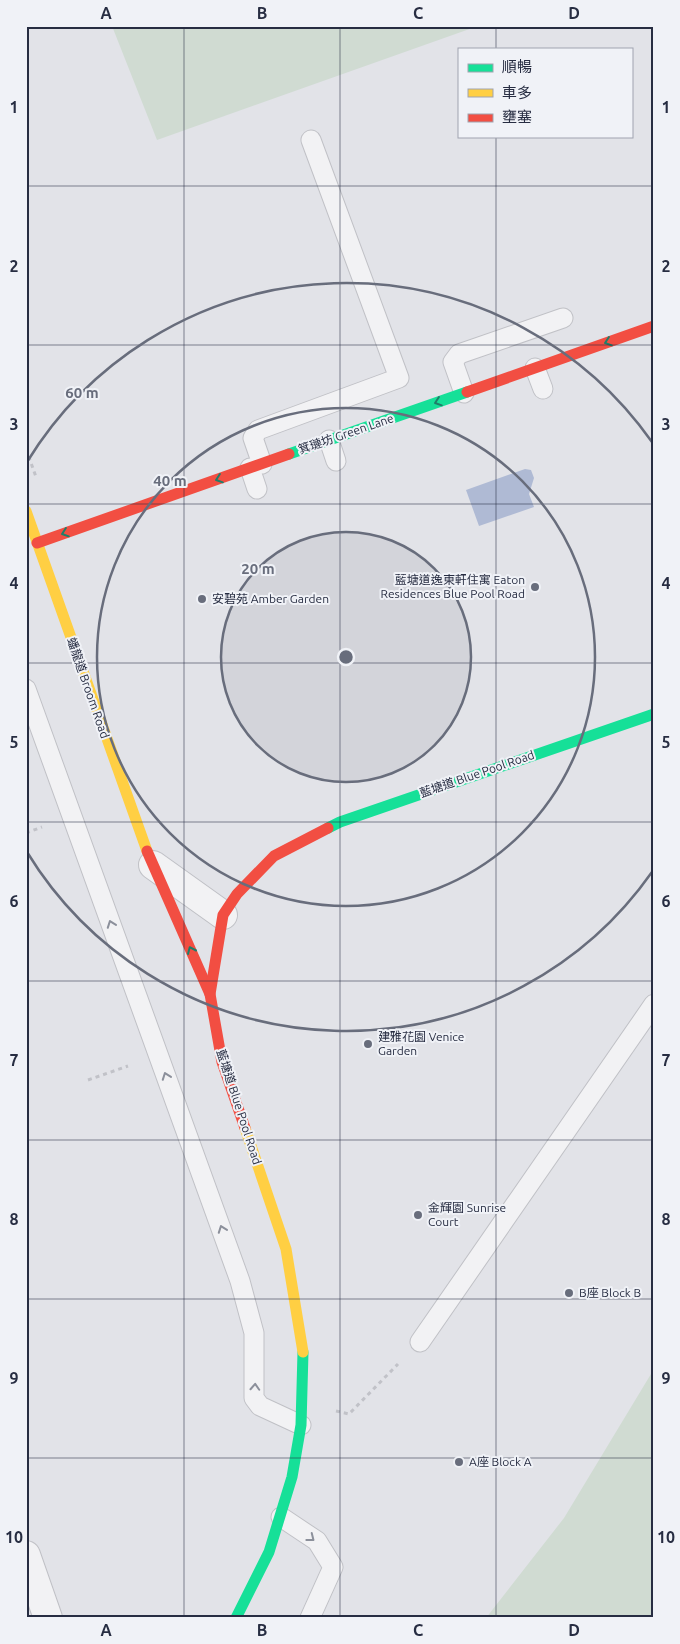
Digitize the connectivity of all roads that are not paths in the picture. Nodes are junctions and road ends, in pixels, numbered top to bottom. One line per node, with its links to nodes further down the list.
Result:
1 (311, 140): 9 (lane)
2 (563, 318): 6 (lane)
3 (654, 326): 4 (street, 箕璉坊 Green Lane, one-way to 4)
4 (535, 368): 5 (lane); 6 (street, 箕璉坊 Green Lane)
5 (543, 389)
6 (464, 393): 7 (street, 箕璉坊 Green Lane, one-way to 7)
7 (329, 440): 8 (lane); 9 (street, 箕璉坊 Green Lane)
8 (336, 461)
9 (256, 466): 10 (lane); 12 (street, 箕璉坊 Green Lane, one-way to 12)
10 (257, 489)
11 (26, 511): 12 (street, 蟠龍道 Broom Road)
12 (32, 546): 15 (street, 蟠龍道 Broom Road)
13 (26, 689): 20 (lane, one-way to 13)
14 (654, 714): 16 (street, 藍塘道 Blue Pool Road)
15 (153, 865): 16 (street); 17 (street, 蟠龍道 Broom Road, one-way to 15)
16 (223, 915): 17 (street, 藍塘道 Blue Pool Road)
17 (210, 994): 20 (street, 藍塘道 Blue Pool Road)
18 (654, 1004): 19 (lane)
19 (420, 1342)
20 (301, 1425): 21 (street, 藍塘道 Blue Pool Road)
21 (281, 1517): 24 (street, 藍塘道 Blue Pool Road); 25 (lane, one-way to 25)
22 (26, 1555): 23 (street)
23 (48, 1616)
24 (236, 1618)
25 (310, 1618)

